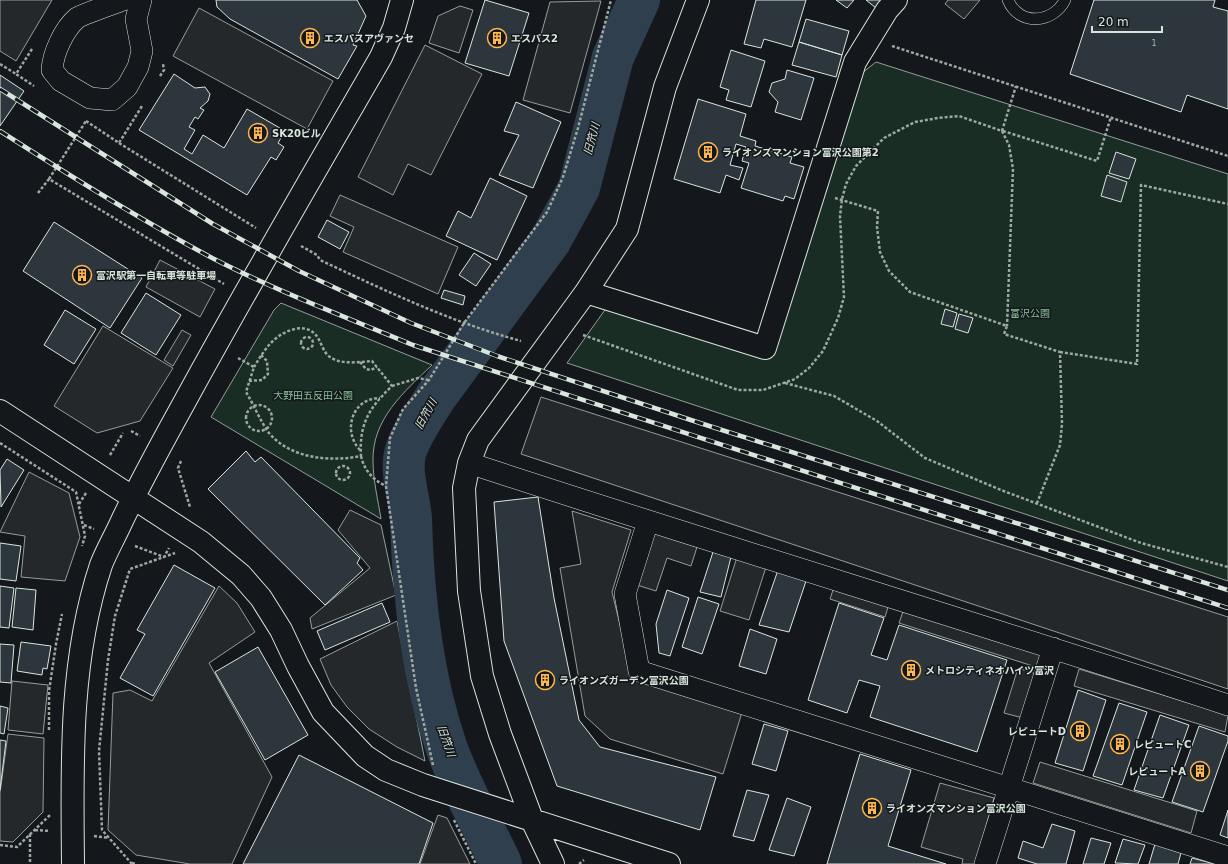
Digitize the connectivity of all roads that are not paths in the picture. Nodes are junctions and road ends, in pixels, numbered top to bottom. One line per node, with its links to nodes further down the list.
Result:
1 (123, 0): 2 (street)
2 (141, 0)
3 (402, 0): 11 (street)
4 (698, 0): 8 (street)
5 (896, 0): 8 (street)
6 (1008, 0): 7 (lane)
7 (1065, 0)
8 (586, 292): 10 (street)
9 (0, 411): 11 (street)
10 (469, 463): 12 (street); 16 (street)
11 (133, 498): 16 (street); 18 (street)
12 (648, 521): 13 (street); 15 (street)
13 (1053, 648): 14 (street); 15 (street)
14 (1228, 705)
15 (1009, 788): 17 (street); 21 (street)
16 (534, 822): 19 (street); 20 (street)
17 (1228, 857)
18 (73, 864)
19 (553, 864)
20 (669, 864)
21 (985, 864)

